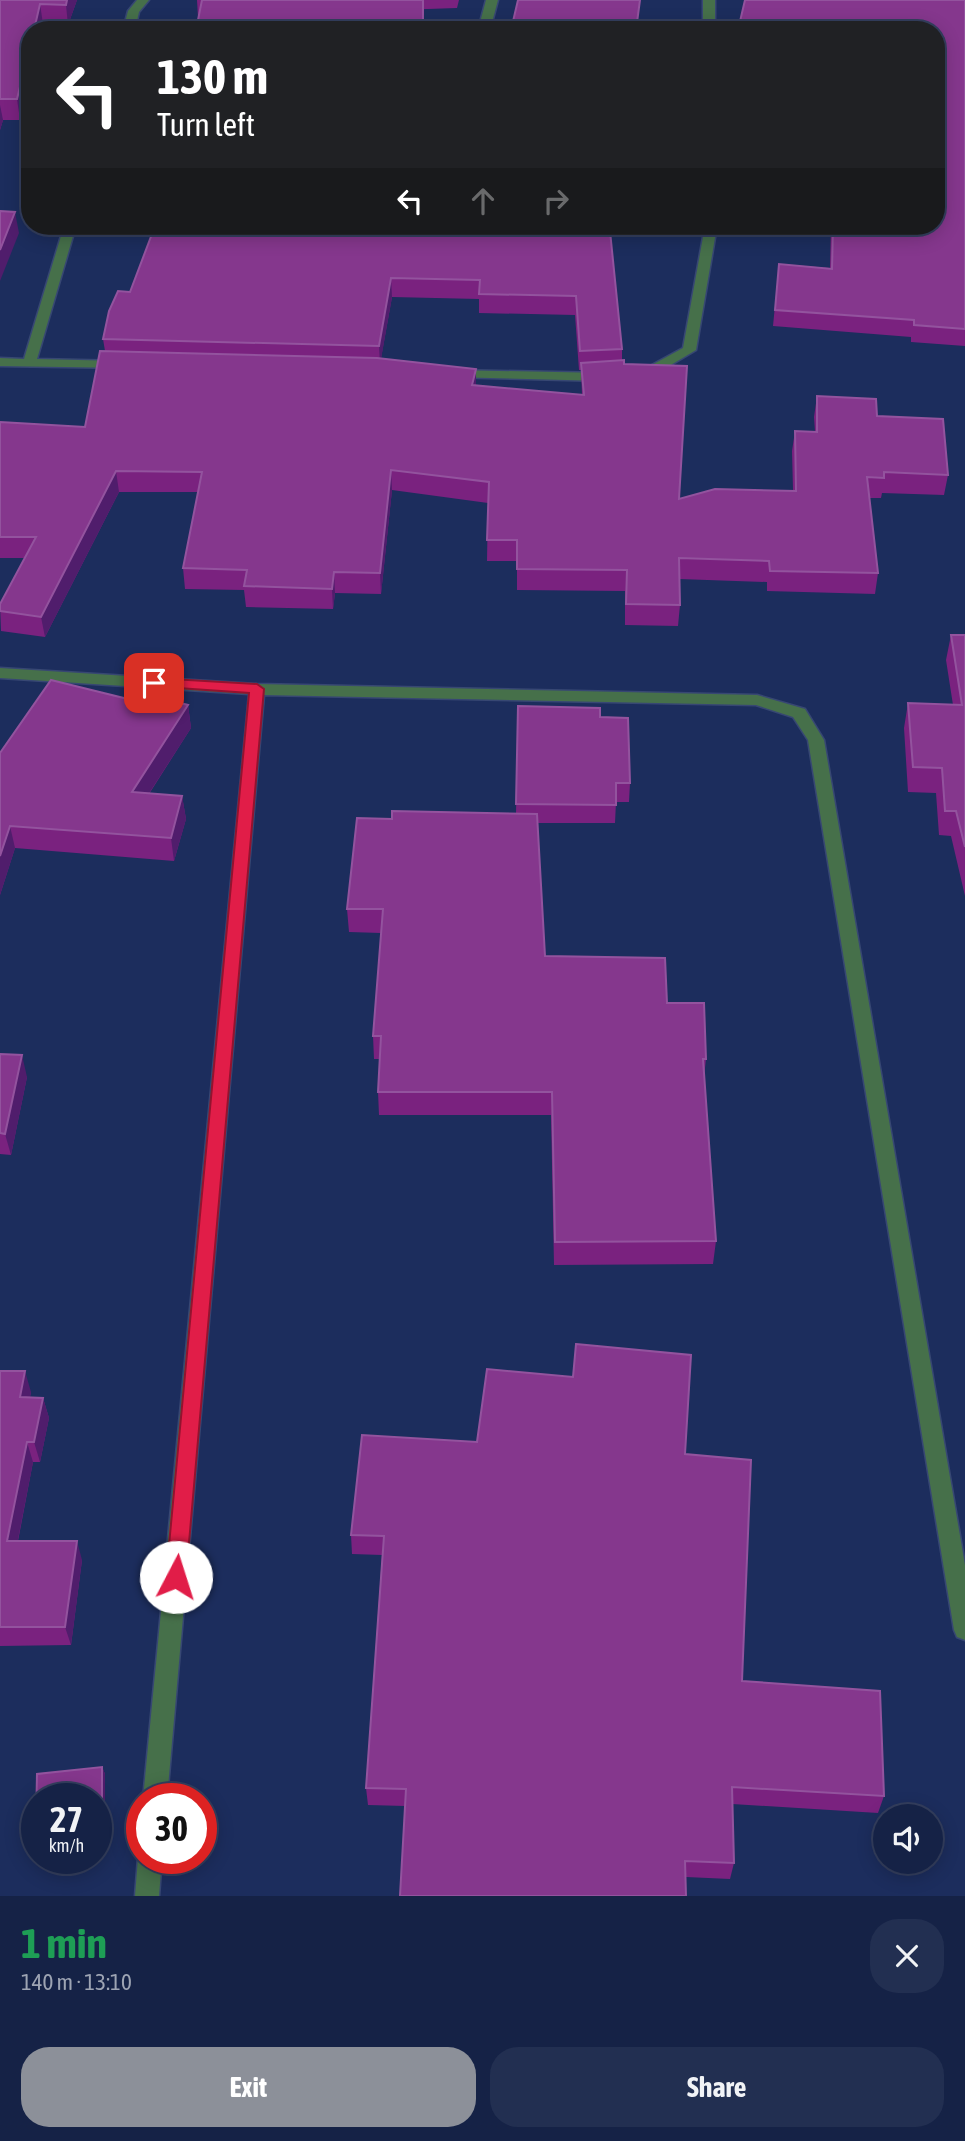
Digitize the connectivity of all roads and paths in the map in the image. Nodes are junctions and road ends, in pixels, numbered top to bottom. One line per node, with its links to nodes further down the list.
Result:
1 (143, 0): 4 (street)
2 (492, 0): 5 (street)
3 (709, 0): 6 (street)
4 (131, 21)
5 (486, 21)
6 (709, 21)
7 (67, 235): 10 (street)
8 (709, 235): 12 (street)
9 (0, 362): 10 (street)
10 (30, 363): 11 (street)
11 (139, 365)
12 (440, 373)
13 (0, 673): 14 (street)
14 (257, 689): 15 (street); 17 (street)
15 (965, 1623): 16 (street)
16 (965, 1630)
17 (156, 1783)
18 (148, 1874): 19 (street)
19 (146, 1896)

